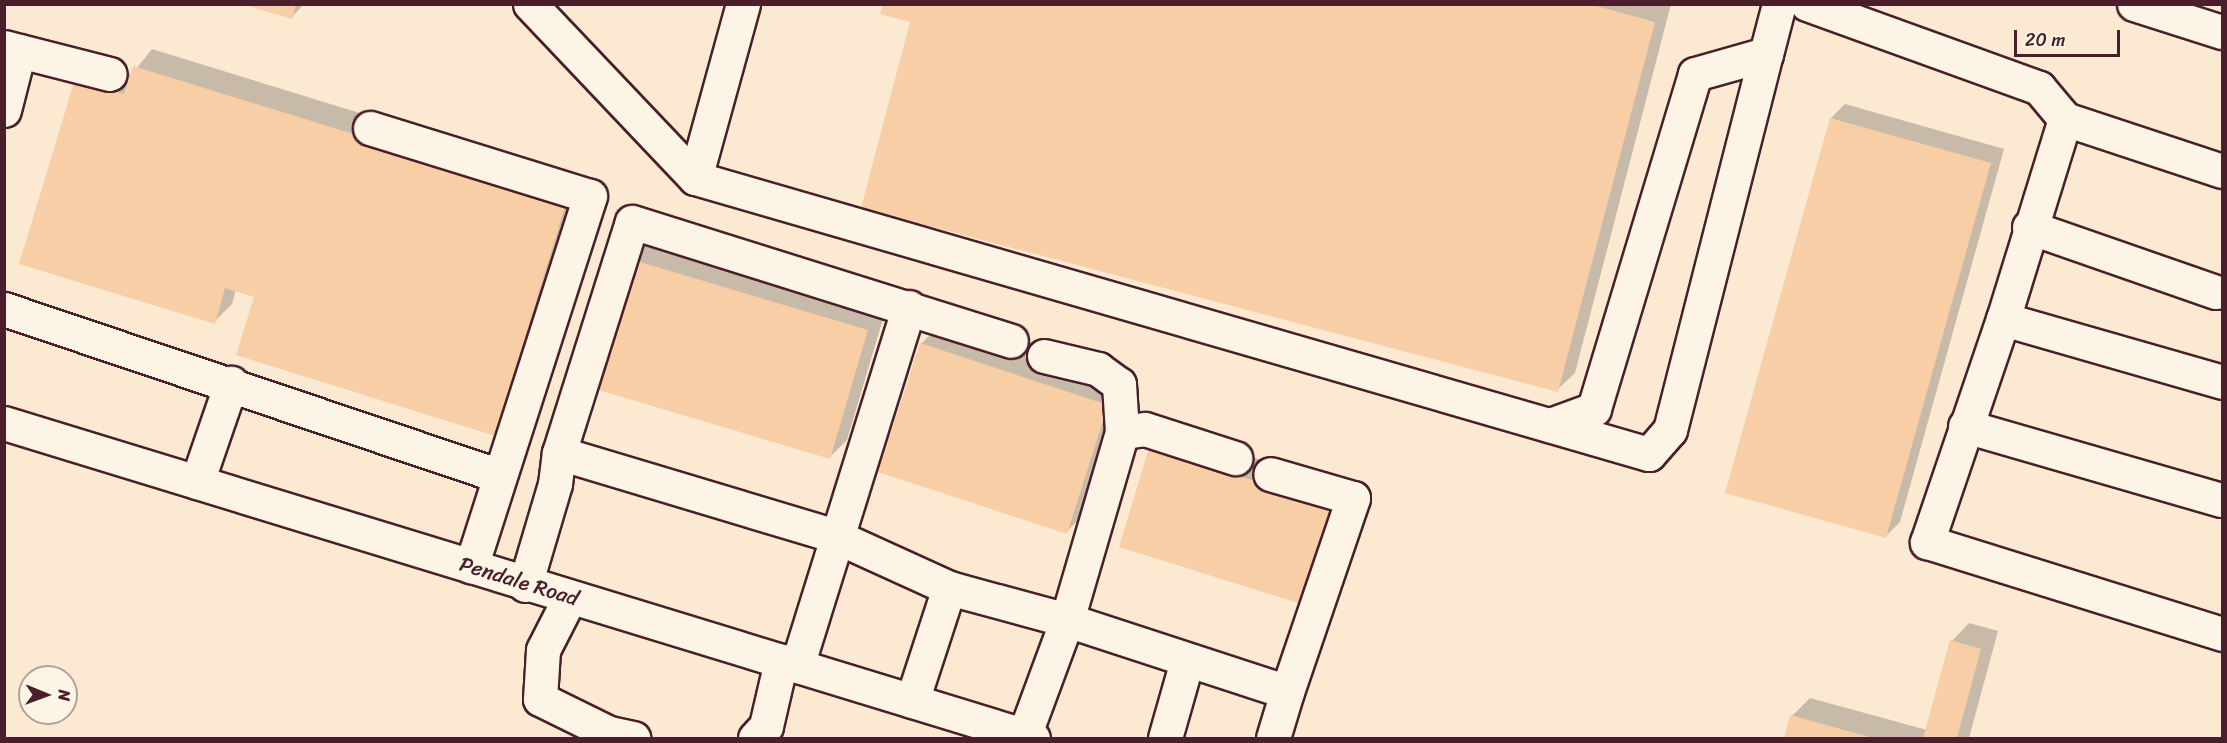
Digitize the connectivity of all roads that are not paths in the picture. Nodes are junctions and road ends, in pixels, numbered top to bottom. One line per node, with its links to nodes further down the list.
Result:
1 (530, 4): 13 (street)
2 (742, 4): 13 (street)
3 (2134, 4): 5 (street)
4 (1784, 5): 7 (street); 10 (street)
5 (2223, 32)
6 (12, 49): 8 (street); 9 (street)
7 (1766, 54): 24 (street); 24 (street)
8 (110, 74)
9 (4, 110)
10 (2065, 119): 12 (street); 14 (street)
11 (370, 128): 30 (street)
12 (2223, 171)
13 (695, 178): 24 (street)
14 (2029, 227): 15 (street); 18 (street)
15 (2220, 285)
16 (909, 307): 19 (street); 27 (street); 33 (street)
17 (4, 309): 22 (street)
18 (2003, 319): 21 (street); 25 (street)
19 (1011, 341)
20 (1044, 356): 26 (street)
21 (2223, 382)
22 (231, 383): 30 (street); 31 (street)
23 (4, 423): 31 (street, Pendale Road)
24 (1550, 425)
25 (1965, 426): 32 (street); 39 (street)
26 (1122, 432): 28 (street); 38 (street)
27 (559, 453): 33 (street); 35 (street)
28 (1235, 458)
29 (1270, 474): 42 (street)
30 (500, 476): 34 (street)
31 (197, 482): 34 (street, Pendale Road)
32 (2223, 500)
33 (835, 536): 36 (street); 41 (street)
34 (471, 566): 35 (street, Pendale Road)
35 (525, 585): 37 (street, Pendale Road)
36 (949, 588): 38 (street); 43 (street)
37 (570, 597): 41 (street, Pendale Road); 46 (street)
38 (1067, 620): 40 (street); 45 (street)
39 (2223, 634)
40 (1187, 661): 42 (street); 48 (street)
41 (789, 664): 43 (street, Pendale Road); 47 (street)
42 (1287, 692): 49 (street)
43 (912, 701): 44 (street, Pendale Road)
44 (950, 726): 45 (street, Pendale Road)
45 (1028, 737)
46 (633, 738)
47 (755, 738)
48 (1165, 738)
49 (1273, 738)

